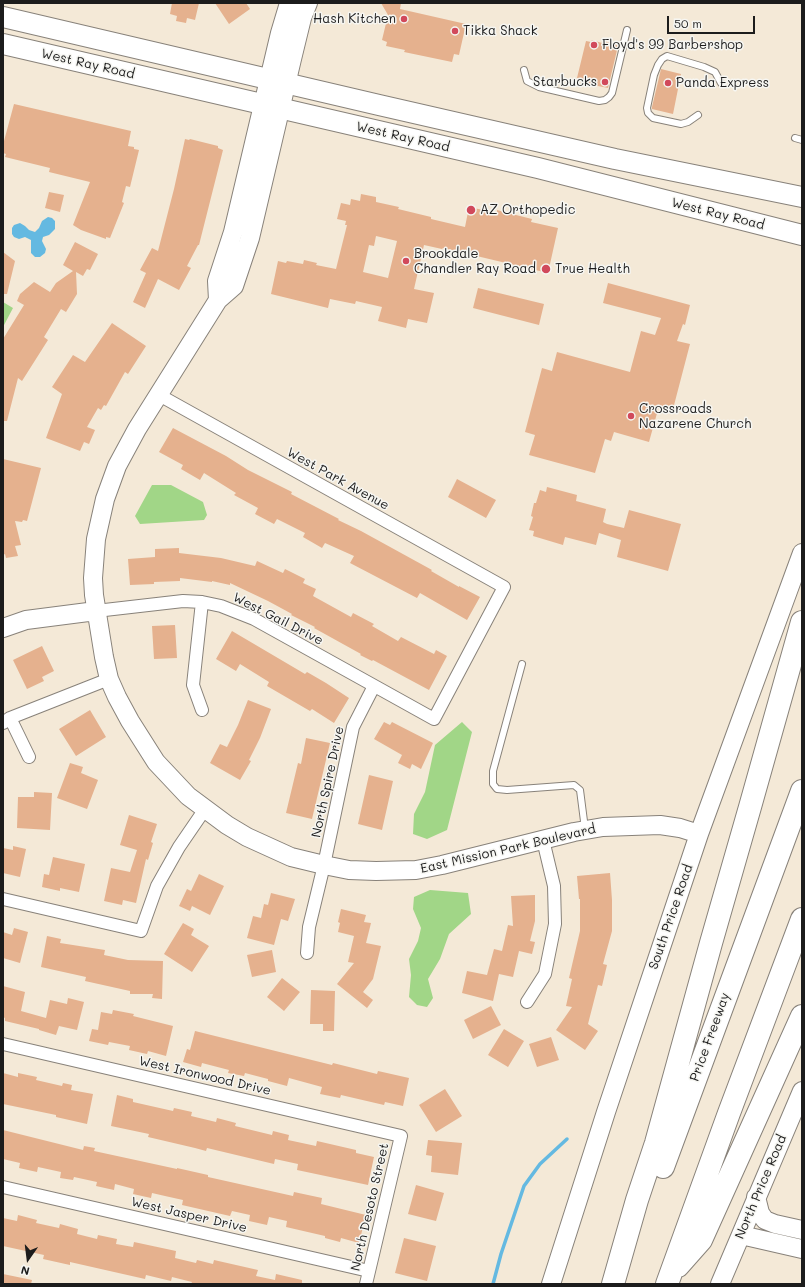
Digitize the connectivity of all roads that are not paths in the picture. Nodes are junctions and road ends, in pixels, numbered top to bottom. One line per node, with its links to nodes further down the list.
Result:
1 (289, 3): 7 (street)
2 (308, 3): 7 (street)
3 (3, 17): 7 (main road, West Ray Road)
4 (627, 30): 6 (lane)
5 (3, 44): 9 (main road, West Ray Road)
6 (524, 70)
7 (278, 81): 9 (street, East Mission Park Boulevard); 13 (main road, West Ray Road)
8 (721, 84): 10 (lane)
9 (272, 107): 14 (main road, West Ray Road); 17 (street, East Mission Park Boulevard)
10 (698, 115)
11 (795, 138): 12 (lane)
12 (802, 140)
13 (615, 159): 14 (main road); 15 (main road, West Ray Road)
14 (500, 160): 16 (main road, West Ray Road)
15 (802, 197)
16 (802, 235)
17 (159, 395): 20 (street, East Mission Park Boulevard); 27 (street, West Park Avenue)
18 (802, 553): 33 (street, South Price Road)
19 (202, 602): 20 (street, West Gail Drive); 25 (street, West Gail Drive); 26 (street)
20 (96, 611): 22 (street); 24 (street, East Mission Park Boulevard)
21 (802, 622): 53 (highway)
22 (3, 628)
23 (522, 664): 32 (lane)
24 (109, 679): 28 (street); 31 (street, East Mission Park Boulevard)
25 (374, 686): 27 (street, West Gail Drive); 35 (street, North Spire Drive)
26 (202, 710)
27 (434, 719)
28 (7, 720): 29 (street)
29 (30, 757)
30 (802, 791): 54 (highway, Price Freeway)
31 (205, 809): 35 (street, East Mission Park Boulevard); 36 (street)
32 (585, 831): 33 (street, East Mission Park Boulevard); 34 (street, East Mission Park Boulevard)
33 (699, 834): 52 (street, South Price Road)
34 (543, 840): 35 (street, East Mission Park Boulevard); 39 (street)
35 (324, 865): 38 (street, North Spire Drive)
36 (3, 899)
37 (802, 919): 50 (highway)
38 (307, 952)
39 (527, 1002)
40 (802, 1016): 50 (highway)
41 (3, 1044): 43 (street, West Ironwood Drive)
42 (802, 1091): 45 (street, North Price Road)
43 (401, 1136): 49 (street, North Desoto Street)
44 (3, 1187): 49 (street, West Jasper Drive)
45 (756, 1197): 46 (street); 47 (street, North Price Road)
46 (802, 1230)
47 (740, 1235): 48 (street); 55 (street, North Price Road)
48 (802, 1249)
49 (369, 1270): 51 (street, North Desoto Street)
50 (668, 1279)
51 (366, 1284)
52 (550, 1284)
53 (613, 1284)
54 (619, 1284)
55 (720, 1284)

